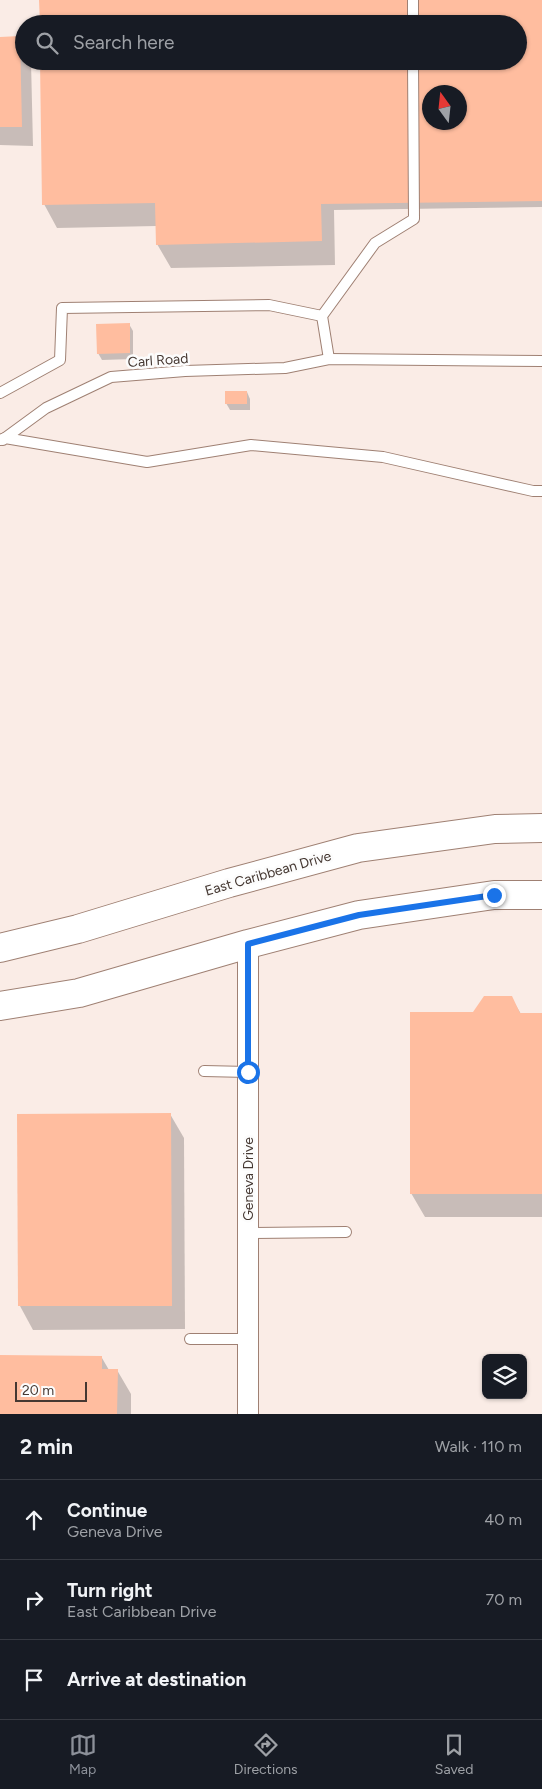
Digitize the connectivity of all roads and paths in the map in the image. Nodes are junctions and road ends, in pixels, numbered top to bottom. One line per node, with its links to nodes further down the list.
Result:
1 (413, 0): 2 (lane)
2 (413, 15)
3 (414, 70): 4 (lane)
4 (322, 316): 5 (lane); 7 (lane)
5 (328, 359): 6 (lane, Carl Road); 8 (lane, Carl Road)
6 (542, 361)
7 (0, 393)
8 (2, 440): 9 (lane)
9 (542, 491)
10 (542, 828): 13 (main road, East Caribbean Drive)
11 (542, 894): 12 (main road)
12 (248, 944): 14 (main road); 16 (street, Geneva Drive)
13 (0, 948)
14 (0, 1006)
15 (204, 1070): 16 (lane)
16 (248, 1072): 18 (street, Geneva Drive)
17 (346, 1232): 18 (lane)
18 (248, 1233): 20 (street, Geneva Drive)
19 (190, 1339): 20 (lane)
20 (248, 1340): 21 (street, Geneva Drive)
21 (248, 1414)

